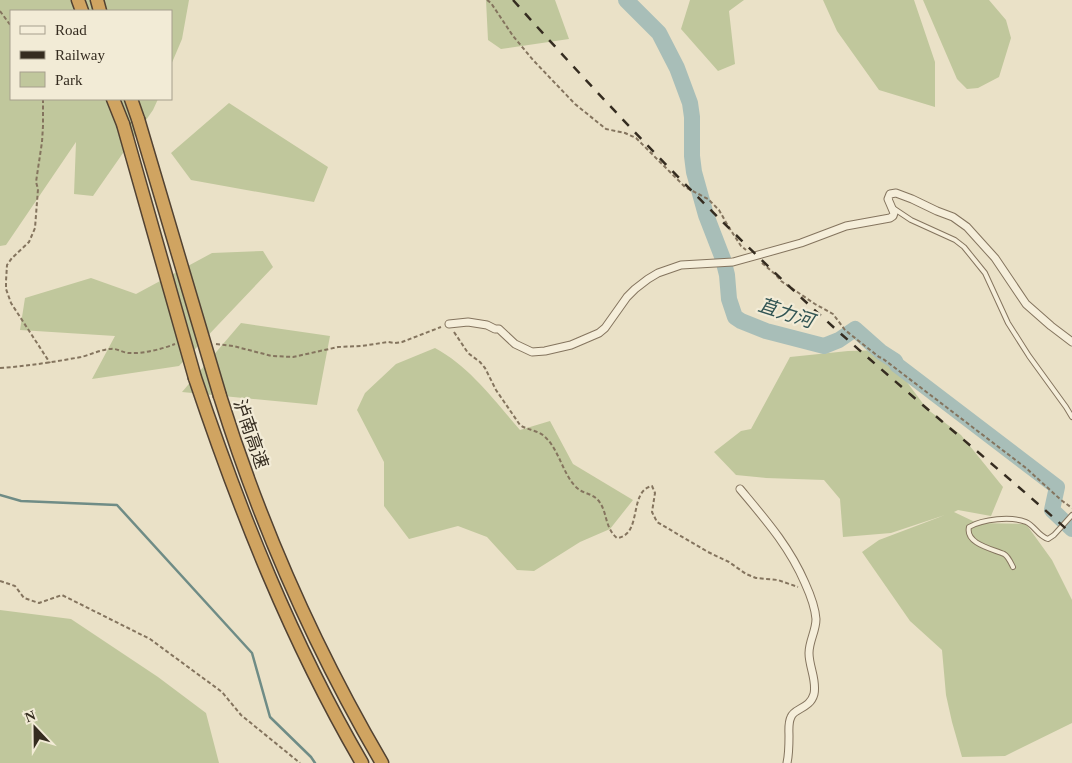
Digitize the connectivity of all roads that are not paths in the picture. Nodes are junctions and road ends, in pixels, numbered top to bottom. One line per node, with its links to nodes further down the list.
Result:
1 (114, 100): 10 (highway, 泸南高速, bridge)
2 (131, 100): 11 (highway, 泸南高速, bridge)
3 (891, 206): 4 (street); 5 (street); 6 (lane)
4 (449, 324)
5 (1072, 342)
6 (1072, 417)
7 (740, 489): 12 (street)
8 (1072, 515): 9 (lane)
9 (1013, 567)
10 (362, 763)
11 (382, 763)
12 (788, 763)

